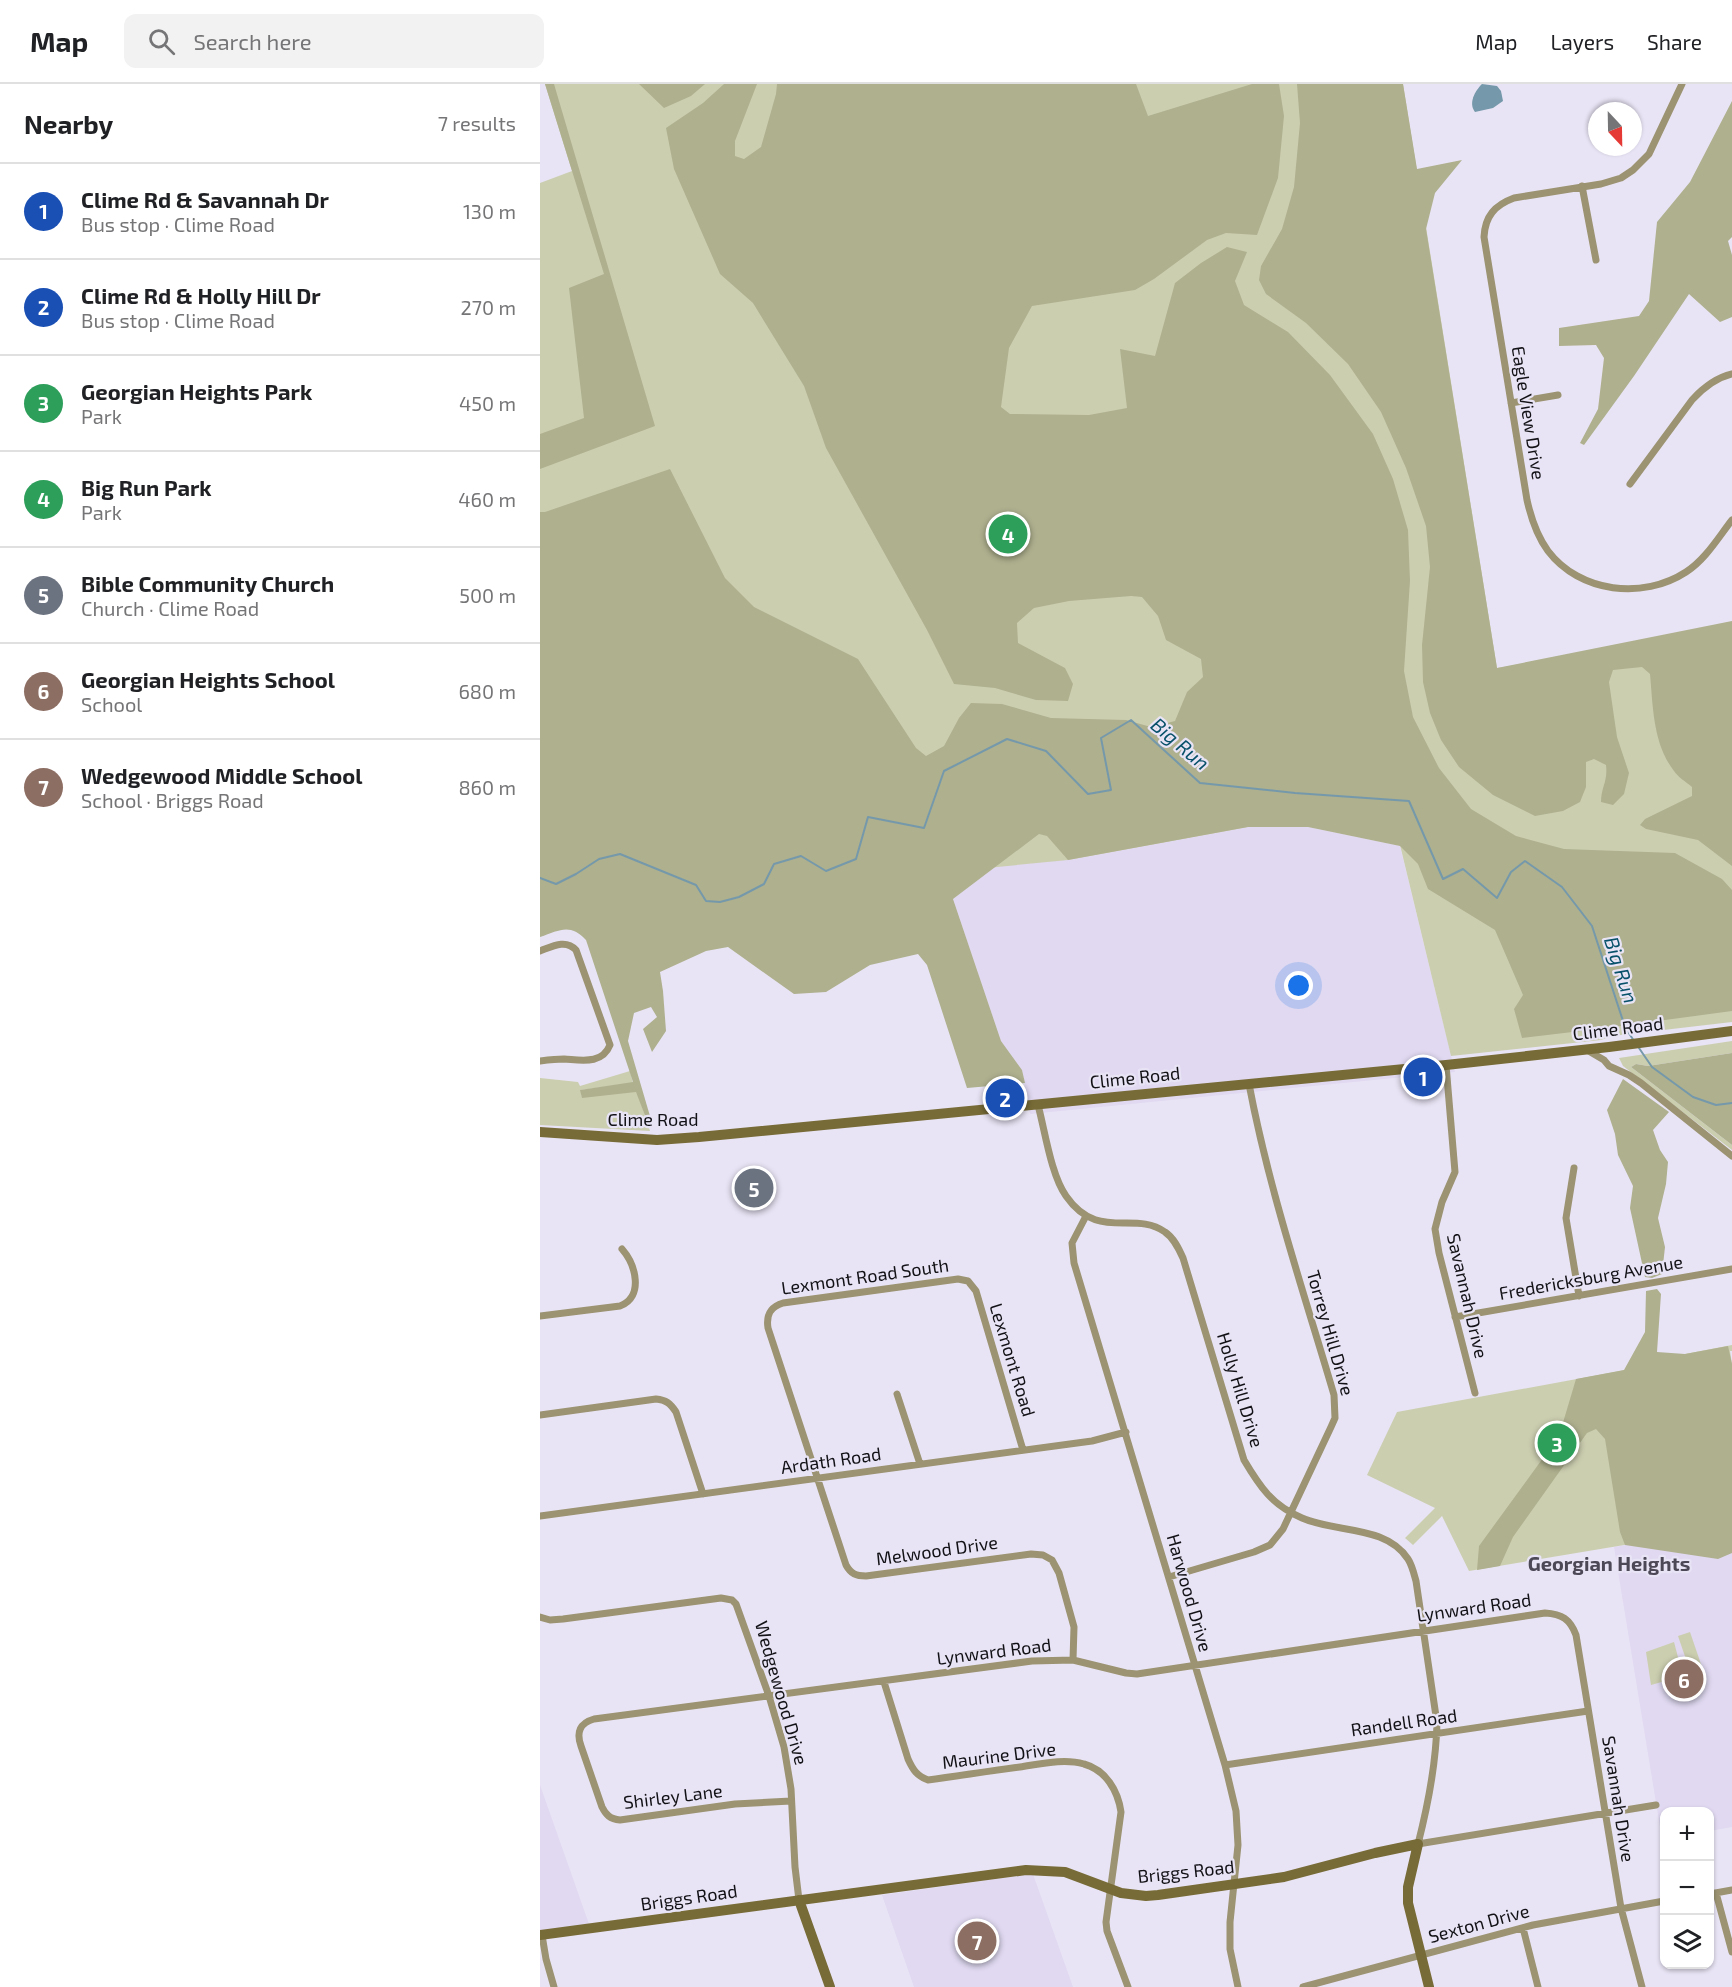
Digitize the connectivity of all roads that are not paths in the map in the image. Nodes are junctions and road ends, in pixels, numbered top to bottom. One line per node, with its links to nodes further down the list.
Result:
1 (1682, 84): 2 (street)
2 (1582, 186): 3 (street); 6 (street, Eagle View Drive)
3 (1596, 260)
4 (1732, 374): 7 (street)
5 (1558, 395): 6 (street)
6 (1511, 403): 8 (street, Eagle View Drive)
7 (1630, 484)
8 (1732, 520)
9 (540, 951): 12 (street)
10 (1732, 1032): 11 (main road, Clime Road)
11 (1587, 1050): 13 (main road, Clime Road); 17 (street)
12 (540, 1061)
13 (1446, 1065): 14 (main road, Clime Road); 26 (street, Savannah Drive)
14 (1249, 1084): 15 (main road, Clime Road); 35 (street, Torrey Hill Drive)
15 (1038, 1105): 16 (main road, Clime Road); 19 (street)
16 (540, 1132)
17 (1732, 1156)
18 (1574, 1168): 23 (street)
19 (1086, 1216): 30 (street, Harwood Drive); 35 (street, Holly Hill Drive)
20 (622, 1249): 25 (street)
21 (1732, 1269): 23 (street, Fredericksburg Avenue)
22 (968, 1281): 24 (street, Lexmont Road South); 31 (street, Lexmont Road)
23 (1579, 1296): 26 (street, Fredericksburg Avenue)
24 (769, 1313): 33 (street, Melwood Drive)
25 (540, 1316)
26 (1455, 1317): 27 (street, Savannah Drive)
27 (1475, 1393)
28 (897, 1394): 32 (street)
29 (540, 1415): 34 (street)
30 (1126, 1432): 31 (street, Ardath Road); 37 (street, Harwood Drive)
31 (1023, 1450): 32 (street, Ardath Road)
32 (920, 1464): 33 (street, Ardath Road)
33 (818, 1478): 34 (street, Ardath Road); 41 (street, Melwood Drive)
34 (703, 1494): 36 (street, Ardath Road)
35 (1291, 1512): 37 (street, Torrey Hill Drive); 40 (street, Holly Hill Drive)
36 (540, 1516)
37 (1169, 1577): 42 (street, Harwood Drive)
38 (540, 1617): 44 (street, Wedgewood Drive)
39 (1565, 1617): 40 (street, Lynward Road); 45 (street, Savannah Drive)
40 (1424, 1630): 42 (street, Lynward Road); 46 (street, Holly Hill Drive)
41 (1073, 1660): 42 (street, Lynward Road); 43 (street, Lynward Road)
42 (1194, 1665): 47 (street, Harwood Drive)
43 (884, 1682): 44 (street, Lynward Road); 54 (street, Maurine Drive)
44 (769, 1696): 48 (street, Lynward Road); 49 (street, Wedgewood Drive)
45 (1588, 1711): 46 (street, Randell Road); 51 (street, Savannah Drive)
46 (1437, 1734): 47 (street, Randell Road); 52 (street, Holly Hill Drive)
47 (1225, 1765): 53 (street, Harwood Drive)
48 (590, 1772): 49 (street, Shirley Lane)
49 (791, 1801): 58 (street, Wedgewood Drive)
50 (1656, 1805): 51 (street, Briggs Road)
51 (1605, 1813): 52 (street, Briggs Road); 60 (street, Savannah Drive)
52 (1418, 1844): 53 (main road, Briggs Road); 64 (main road, Holly Hill Drive)
53 (1234, 1884): 54 (main road, Briggs Road); 68 (street, Harwood Drive)
54 (1111, 1890): 58 (main road, Briggs Road); 67 (street, Maurine Drive)
55 (1732, 1890): 56 (street)
56 (1714, 1893)
57 (1714, 1896): 63 (street)
58 (799, 1900): 62 (main road, Briggs Road); 66 (main road, Wedgewood Drive)
59 (1660, 1902): 60 (street, Sexton Drive)
60 (1621, 1908): 61 (street, Sexton Drive); 72 (street, Savannah Drive)
61 (1523, 1928): 64 (street, Sexton Drive); 71 (street)
62 (541, 1935): 65 (street)
63 (1732, 1952)
64 (1421, 1955): 69 (street, Sexton Drive); 70 (main road, Holly Hill Drive)
65 (554, 1987)
66 (830, 1987)
67 (1128, 1987)
68 (1238, 1987)
69 (1304, 1987)
70 (1429, 1987)
71 (1538, 1987)
72 (1642, 1987)

